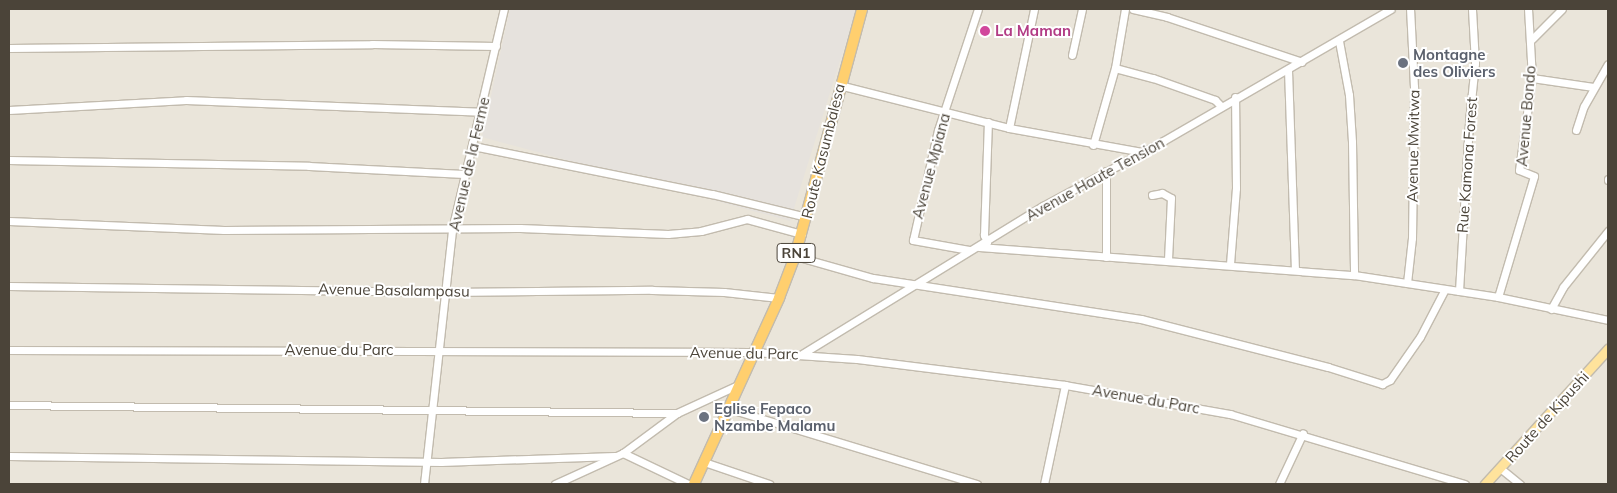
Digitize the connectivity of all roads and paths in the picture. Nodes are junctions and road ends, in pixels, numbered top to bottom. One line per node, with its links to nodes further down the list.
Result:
1 (504, 9): 15 (street, Avenue de la Ferme)
2 (862, 9): 23 (highway, Route Kasumbalesa / RN1)
3 (978, 9): 28 (street, Avenue Mpiana)
4 (1034, 9): 31 (street)
5 (1082, 9): 17 (street)
6 (1126, 9): 20 (street)
7 (1133, 9): 18 (street)
8 (1391, 9): 14 (street, Avenue Haute Tension)
9 (1410, 9): 55 (street, Avenue Mwitwa)
10 (1472, 9): 58 (street, Rue Kamona Forest)
11 (1528, 9): 13 (street, Avenue Bondo)
12 (1562, 9): 13 (street)
13 (1532, 39): 22 (street, Avenue Bondo)
14 (1339, 41): 18 (street, Avenue Haute Tension); 53 (street)
15 (496, 46): 16 (street); 29 (street, Avenue de la Ferme)
16 (9, 48)
17 (1072, 55)
18 (1302, 62): 21 (street, Avenue Haute Tension)
19 (1608, 64): 24 (street)
20 (1115, 68): 26 (street); 33 (street)
21 (1288, 70): 25 (street, Avenue Haute Tension); 52 (street)
22 (1532, 78): 24 (street); 60 (street, Avenue Bondo)
23 (839, 85): 28 (street); 40 (highway, Route Kasumbalesa / RN1)
24 (1593, 87): 32 (street)
25 (1235, 97): 26 (street, Avenue Haute Tension); 51 (street)
26 (1220, 105): 35 (street, Avenue Haute Tension)
27 (9, 110): 29 (street)
28 (944, 110): 30 (street); 47 (street, Avenue Mpiana)
29 (481, 112): 34 (street, Avenue de la Ferme)
30 (988, 122): 31 (street); 45 (street)
31 (1009, 128): 33 (street)
32 (1576, 130)
33 (1093, 145): 35 (street)
34 (473, 146): 38 (street, Avenue de la Ferme); 40 (street)
35 (1142, 152): 37 (street, Avenue Haute Tension)
36 (9, 160): 38 (street)
37 (1106, 171): 45 (street, Avenue Haute Tension); 49 (street)
38 (464, 174): 42 (street, Avenue de la Ferme)
39 (1152, 195): 50 (street)
40 (806, 217): 44 (highway, Route Kasumbalesa / RN1)
41 (9, 221): 42 (street)
42 (452, 230): 44 (street); 59 (street, Avenue de la Ferme)
43 (1608, 231): 62 (street)
44 (802, 234): 48 (highway, Route Kasumbalesa / RN1)
45 (987, 242): 46 (street, Avenue Haute Tension)
46 (979, 248): 47 (street, Avenue Haute Tension); 49 (street)
47 (970, 250): 54 (street, Avenue Haute Tension)
48 (795, 256): 54 (street); 61 (highway, Route Kasumbalesa / RN1)
49 (1106, 257): 50 (street)
50 (1168, 260): 51 (street)
51 (1230, 264): 52 (street)
52 (1295, 268): 53 (street)
53 (1354, 275): 55 (street)
54 (915, 284): 57 (street); 68 (street, Avenue Haute Tension)
55 (1407, 284): 57 (street)
56 (9, 286): 59 (street, Avenue Basalampasu)
57 (1445, 289): 58 (street)
58 (1459, 290): 60 (street)
59 (447, 292): 61 (street, Avenue Basalampasu); 66 (street, Avenue de la Ferme)
60 (1498, 297): 62 (street)
61 (779, 298): 67 (highway, Route Kasumbalesa / RN1)
62 (1551, 309): 63 (street)
63 (1608, 320)
64 (1608, 349): 81 (main road, Route de Kipushi)
65 (9, 350): 66 (street, Avenue du Parc)
66 (441, 350): 67 (street, Avenue du Parc); 72 (street, Avenue de la Ferme)
67 (754, 352): 68 (street, Avenue du Parc); 69 (highway, Route Kasumbalesa / RN1)
68 (802, 354): 70 (street, Avenue du Parc)
69 (740, 384): 73 (highway, Route Kasumbalesa / RN1); 74 (street)
70 (1065, 385): 75 (street, Avenue du Parc); 88 (street)
71 (9, 405): 72 (street)
72 (433, 408): 74 (street); 79 (street, Avenue de la Ferme)
73 (730, 409): 80 (highway, Route Kasumbalesa / RN1); 87 (street)
74 (677, 413): 76 (street)
75 (1303, 433): 89 (street); 90 (street, Avenue du Parc)
76 (623, 453): 78 (street); 84 (street)
77 (9, 456): 79 (street)
78 (615, 456): 79 (street); 83 (street)
79 (427, 462): 82 (street, Avenue de la Ferme)
80 (704, 462): 85 (highway, Route Kasumbalesa / RN1); 86 (street)
81 (1500, 468): 91 (main road, Route de Kipushi); 92 (street)
82 (424, 484)
83 (555, 484)
84 (688, 484)
85 (694, 484)
86 (769, 484)
87 (977, 484)
88 (1044, 484)
89 (1279, 484)
90 (1465, 484)
91 (1485, 484)
92 (1520, 484)

